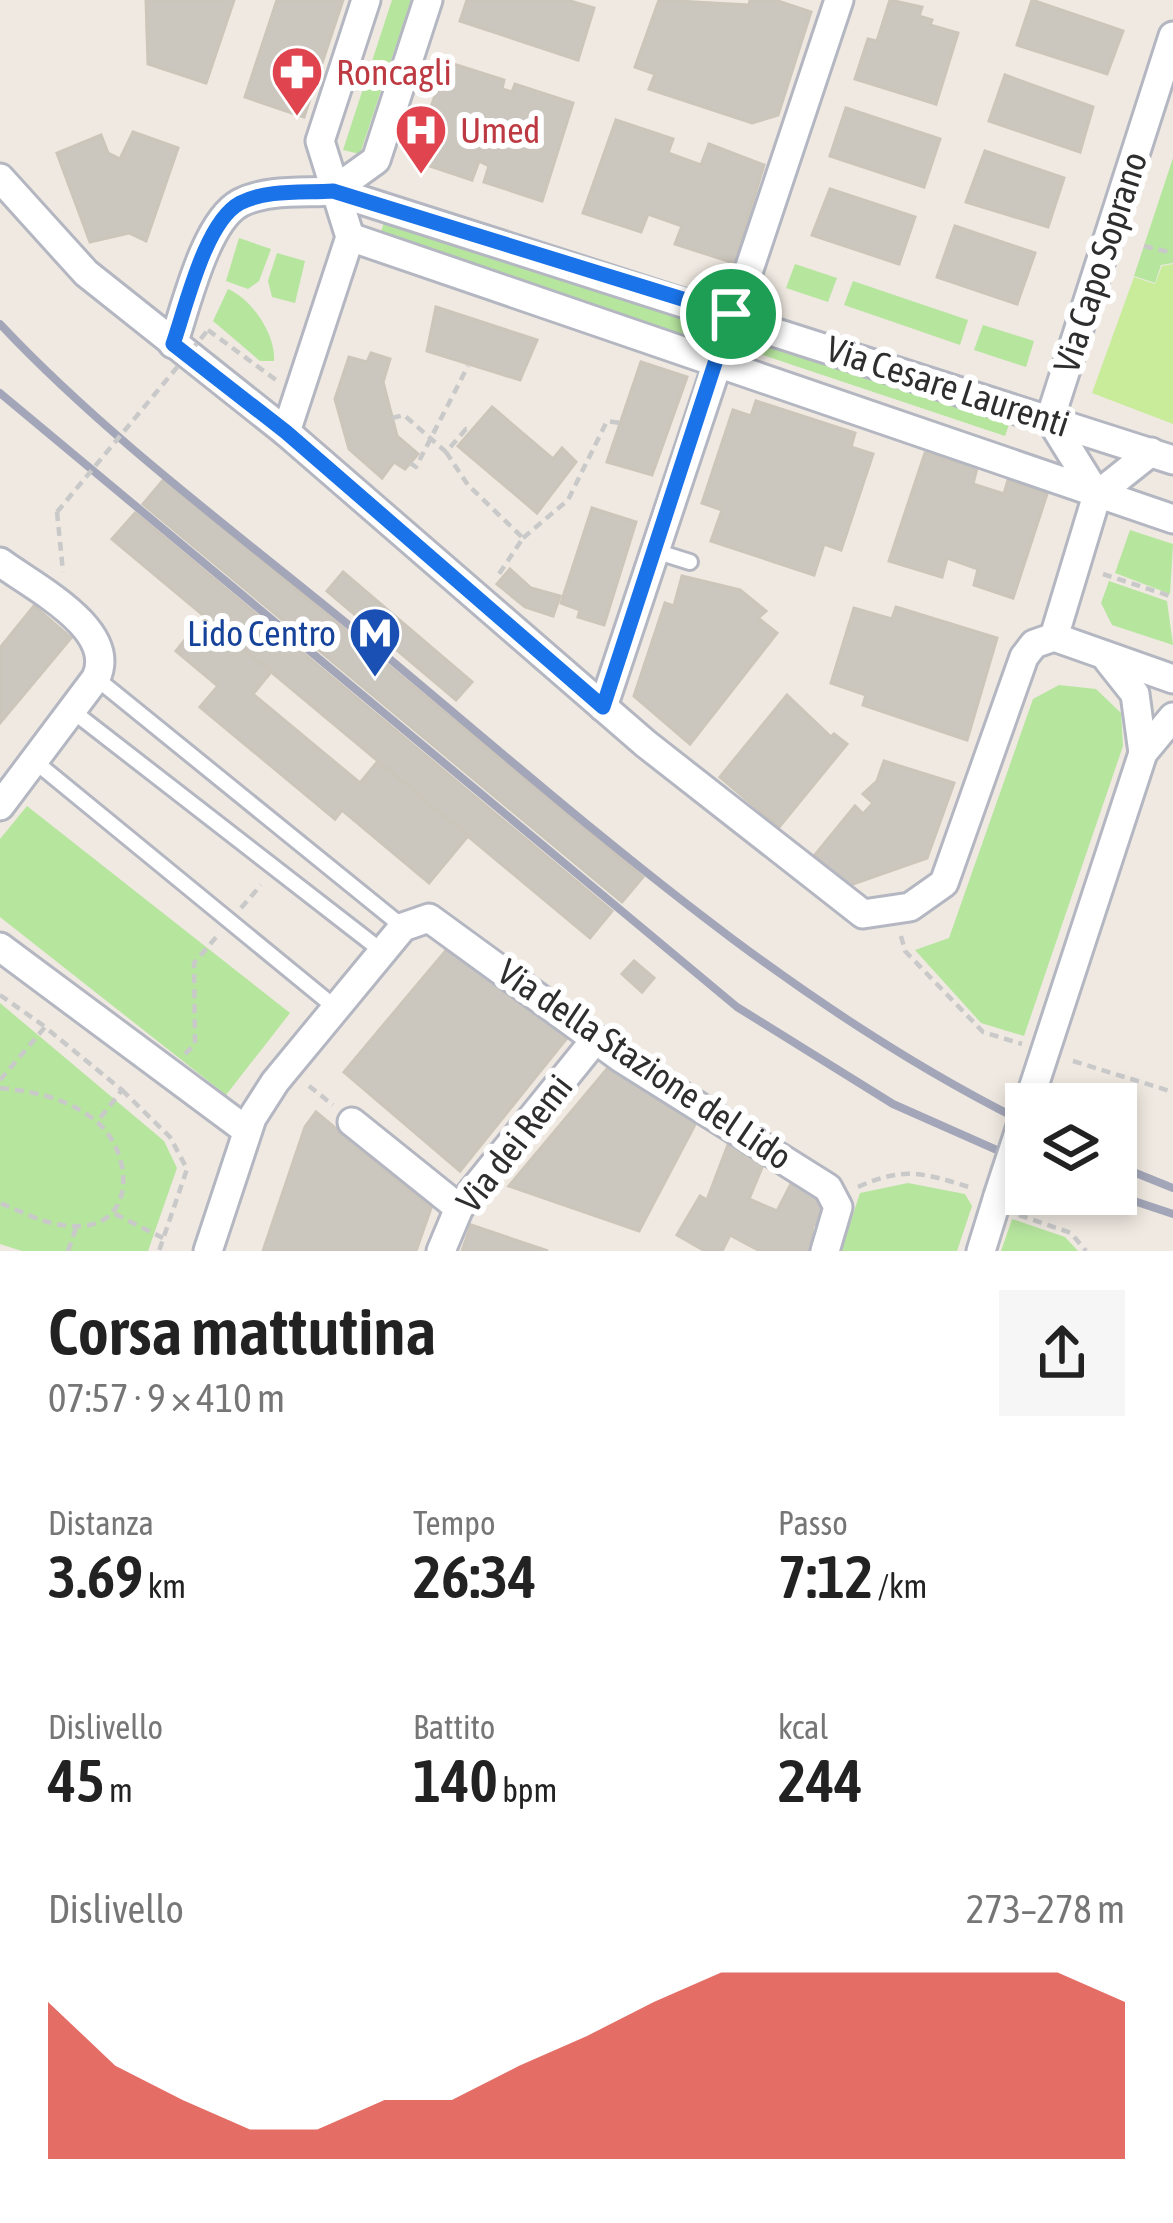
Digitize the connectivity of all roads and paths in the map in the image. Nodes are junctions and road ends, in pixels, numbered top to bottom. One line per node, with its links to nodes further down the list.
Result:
1 (366, 0): 6 (street)
2 (428, 0): 6 (street)
3 (839, 0): 10 (street)
4 (1173, 36): 16 (street, Via Capo Soprano)
5 (0, 178): 11 (street)
6 (333, 191): 7 (street); 10 (street, Via Cesare Laurenti); 11 (street)
7 (350, 237): 14 (street, Via Cesare Laurenti); 18 (street)
8 (1144, 246): 9 (path)
9 (1173, 253)
10 (731, 314): 14 (street); 16 (street, Via Cesare Laurenti)
11 (173, 344): 18 (street)
12 (255, 363): 28 (path, bridge)
13 (468, 365): 20 (path)
14 (714, 366): 24 (street, Via Cesare Laurenti); 27 (street)
15 (392, 418): 20 (path)
16 (1050, 419): 22 (street, Via Cesare Laurenti); 24 (street)
17 (620, 423): 26 (path)
18 (286, 432): 32 (street)
19 (470, 432): 21 (path)
20 (431, 438): 21 (path); 23 (path)
21 (446, 452): 26 (path)
22 (1162, 456): 24 (street)
23 (410, 464)
24 (1097, 495): 25 (street, Via Cesare Laurenti); 31 (street)
25 (1173, 519)
26 (523, 538): 32 (path)
27 (654, 551): 30 (lane); 38 (street)
28 (60, 556)
29 (0, 562): 36 (street)
30 (690, 562)
31 (1076, 564): 33 (path); 34 (street)
32 (476, 598): 38 (street)
33 (1173, 598)
34 (1054, 638): 35 (street); 45 (street)
35 (1103, 656): 37 (street); 41 (street)
36 (95, 678): 39 (street); 47 (lane)
37 (1173, 679)
38 (603, 707): 45 (street)
39 (70, 709): 42 (street); 44 (lane)
40 (1173, 717): 41 (street)
41 (1143, 753): 55 (street)
42 (32, 759): 43 (street); 46 (lane)
43 (0, 806)
44 (273, 870): 46 (path); 49 (lane)
45 (895, 913): 55 (path)
46 (229, 923): 51 (lane); 54 (path)
47 (404, 927): 49 (street); 53 (street, Via della Stazione del Lido)
48 (0, 947): 63 (street)
49 (382, 952): 51 (street)
50 (0, 995): 52 (path)
51 (337, 1009): 56 (street)
52 (45, 1027): 58 (path); 59 (path)
53 (595, 1040): 65 (street, Via della Stazione del Lido); 68 (street, Via dei Remi)
54 (173, 1045)
55 (1045, 1052): 57 (street); 60 (path)
56 (287, 1066): 62 (path); 63 (street)
57 (1035, 1083)
58 (0, 1084): 61 (path)
59 (122, 1090): 61 (path); 71 (path)
60 (1173, 1092)
61 (98, 1122): 69 (path)
62 (352, 1122): 68 (street)
63 (246, 1130): 74 (street)
64 (1005, 1175): 66 (street, bridge)
65 (836, 1197): 66 (path); 76 (street)
66 (997, 1200): 77 (street); 78 (path)
67 (0, 1203): 70 (path)
68 (458, 1208): 75 (street, Via dei Remi)
69 (113, 1213): 70 (path); 71 (path)
70 (76, 1227): 72 (path)
71 (164, 1238): 73 (path)
72 (68, 1251)
73 (159, 1251)
74 (208, 1251)
75 (441, 1251)
76 (825, 1251)
77 (981, 1251)
78 (1086, 1251)

